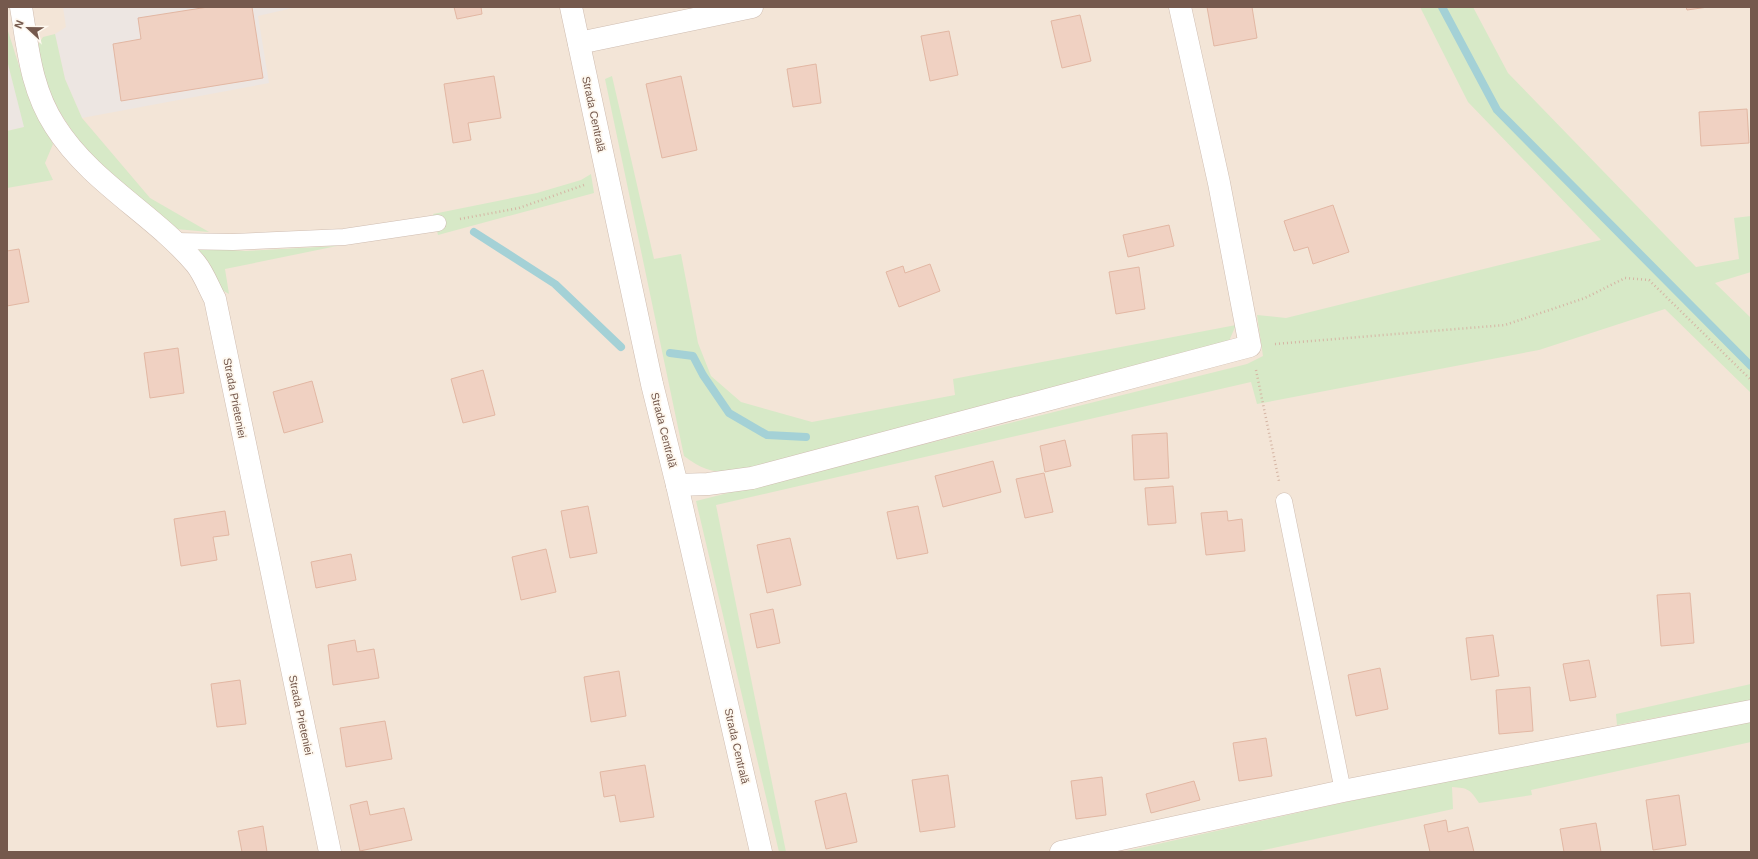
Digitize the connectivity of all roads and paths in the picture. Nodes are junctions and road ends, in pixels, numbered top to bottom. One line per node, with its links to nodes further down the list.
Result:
1 (21, 7): 8 (street, Strada Prieteniei)
2 (571, 7): 5 (street, Strada Centrală)
3 (752, 7): 5 (street)
4 (1180, 7): 9 (street)
5 (579, 43): 6 (street, Strada Centrală)
6 (607, 177): 7 (path); 11 (street, Strada Centrală)
7 (438, 223): 8 (lane)
8 (174, 241): 15 (street, Strada Prieteniei)
9 (1250, 346): 10 (path); 11 (street); 12 (path)
10 (1751, 380)
11 (677, 485): 16 (street, Strada Centrală)
12 (1284, 501): 14 (lane)
13 (1751, 711): 14 (street)
14 (1343, 791): 17 (street)
15 (330, 852)
16 (761, 852)
17 (1061, 852)

